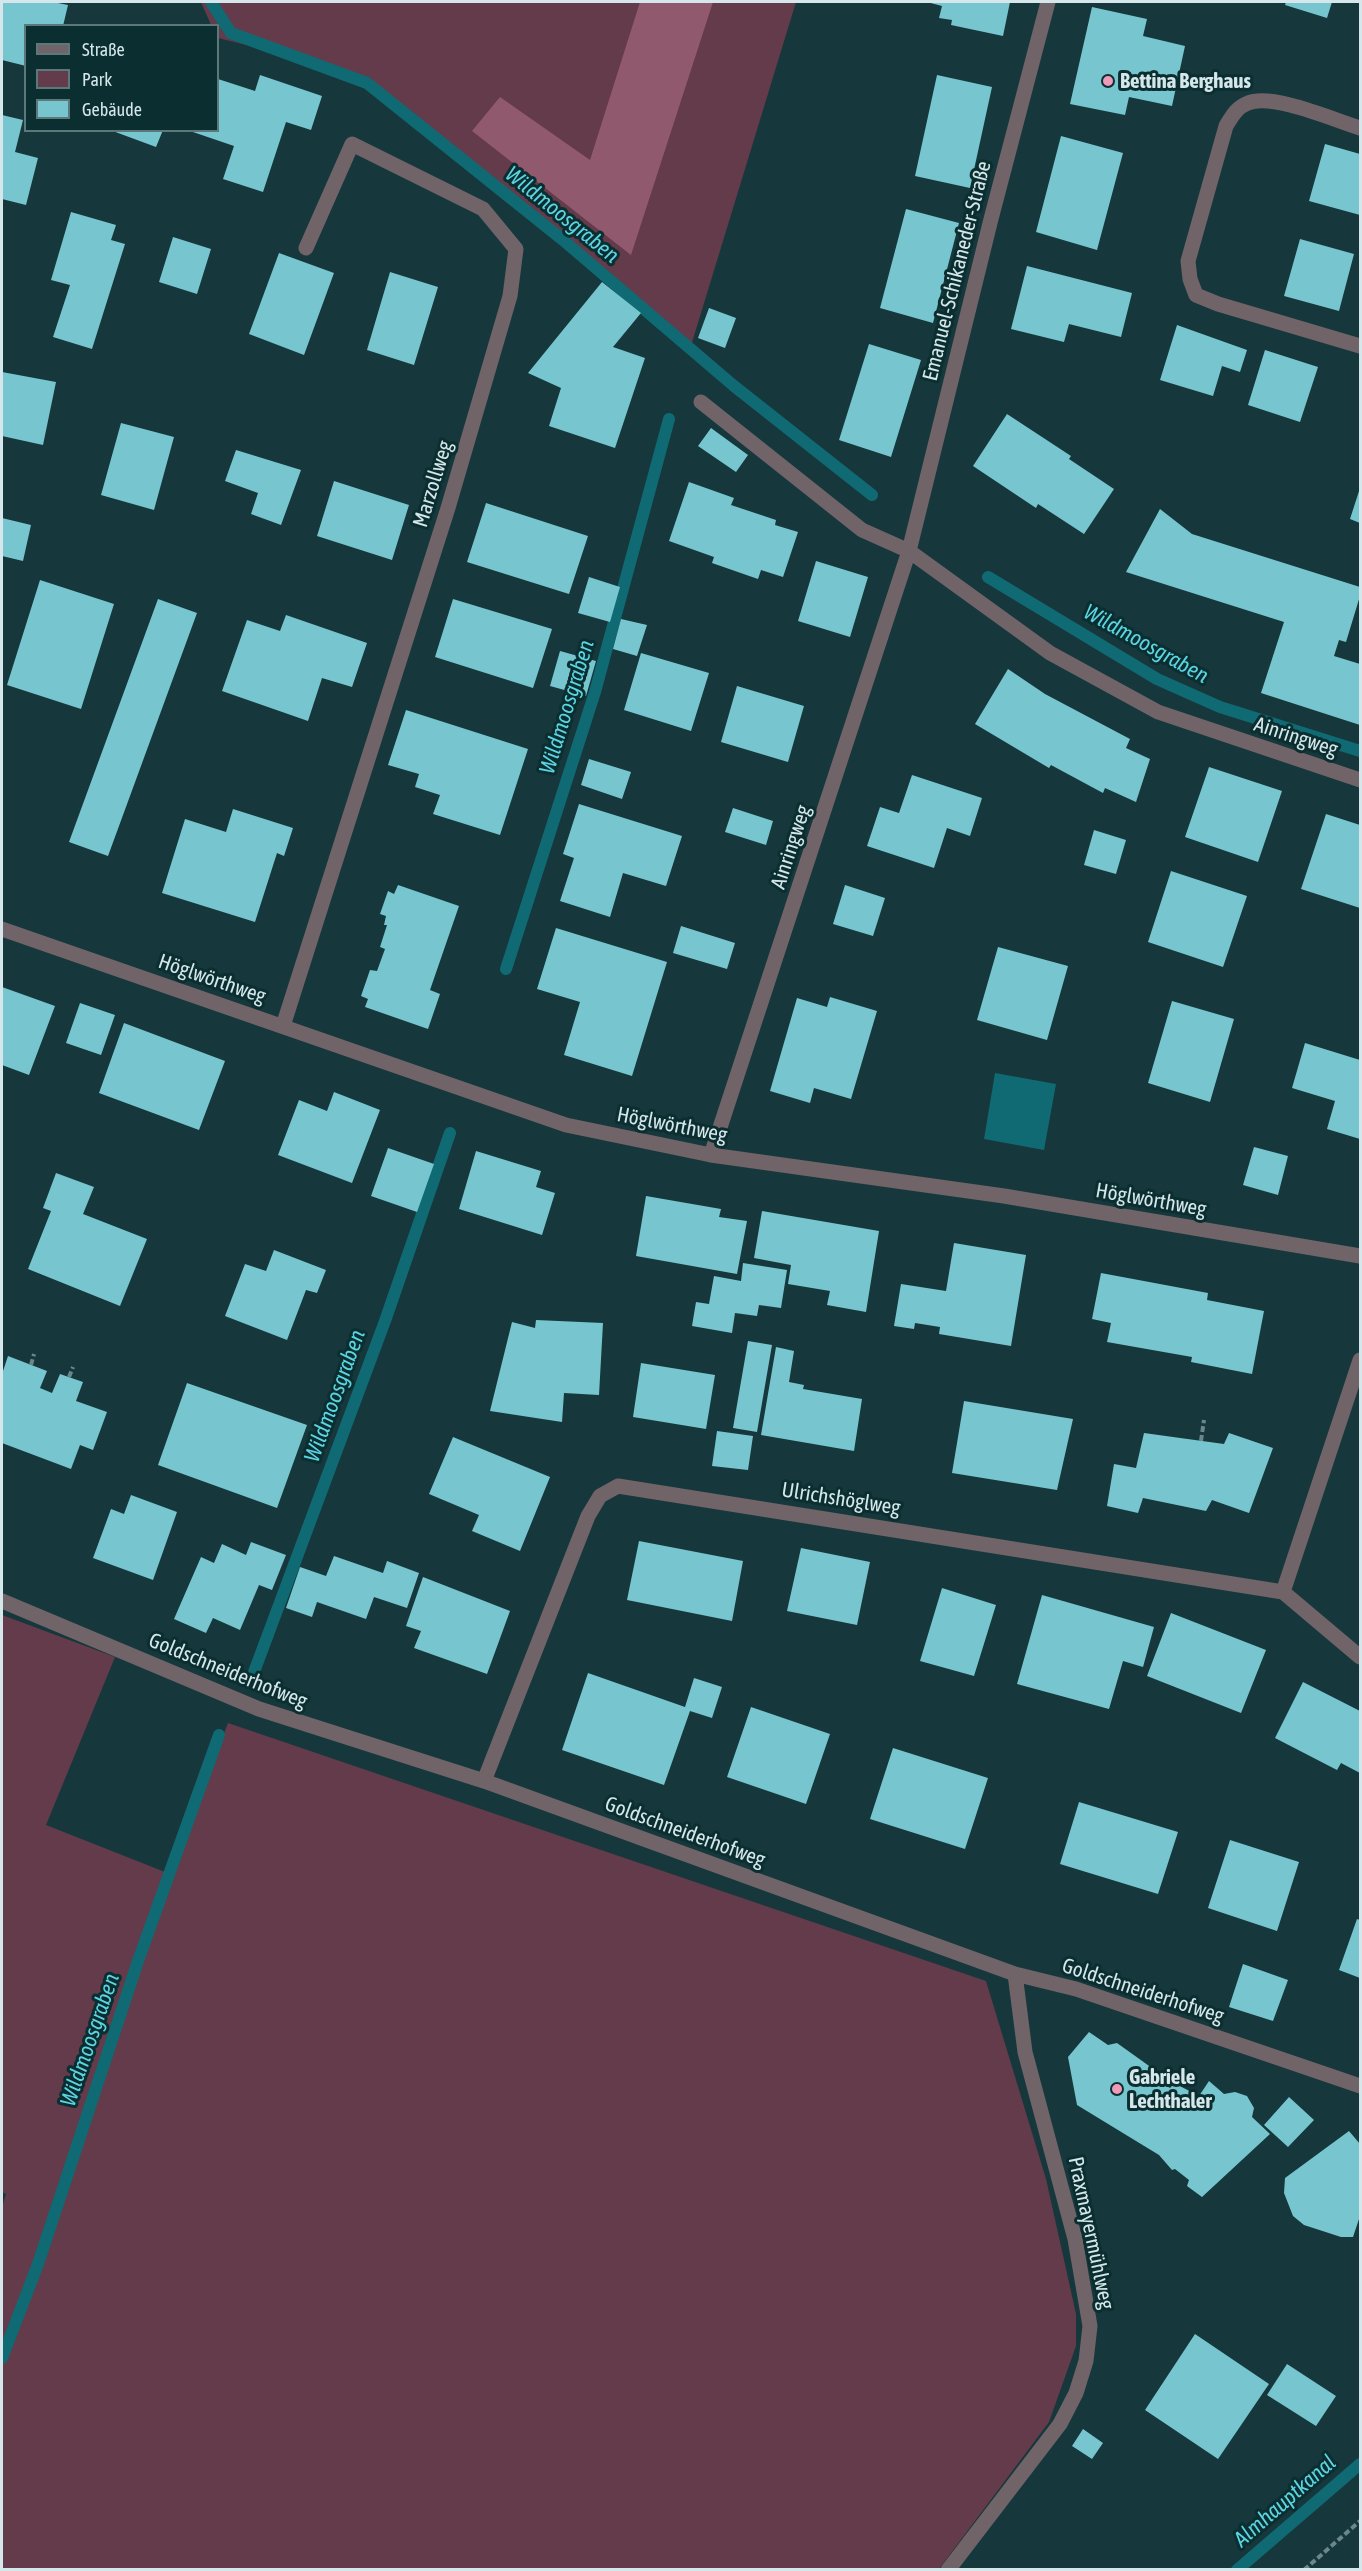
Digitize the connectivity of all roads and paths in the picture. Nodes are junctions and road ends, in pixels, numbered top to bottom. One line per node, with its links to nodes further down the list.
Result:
1 (1048, 2): 6 (street, Emanuel-Schikaneder-Straße)
2 (1360, 128): 4 (street)
3 (306, 248): 9 (street, Marzollweg)
4 (1360, 346)
5 (701, 402): 6 (street, Ainringweg)
6 (909, 551): 7 (street, Ainringweg); 10 (street, Ainringweg)
7 (1360, 780)
8 (2, 929): 9 (street, Höglwörthweg)
9 (283, 1026): 10 (street, Höglwörthweg)
10 (711, 1155): 11 (street, Höglwörthweg)
11 (1360, 1256)
12 (34, 1354): 14 (path)
13 (1360, 1360): 19 (street)
14 (31, 1365)
15 (73, 1367): 16 (path)
16 (69, 1377)
17 (1204, 1420): 18 (path)
18 (1201, 1441)
19 (1283, 1592): 21 (street); 22 (street, Ulrichshöglweg)
20 (2, 1601): 22 (street, Goldschneiderhofweg)
21 (1360, 1656)
22 (484, 1781): 23 (street, Goldschneiderhofweg)
23 (1015, 1974): 24 (street, Goldschneiderhofweg); 26 (street, Praxmayermühlweg)
24 (1360, 2086)
25 (1360, 2521): 27 (path)
26 (948, 2570)
27 (1304, 2570)

